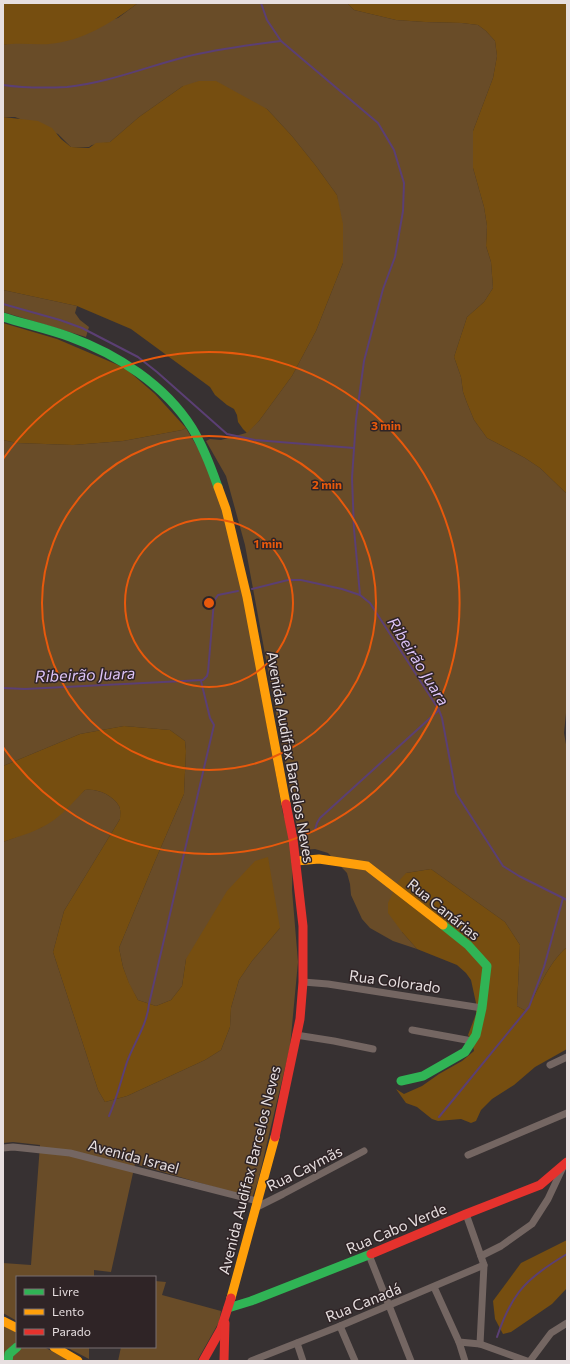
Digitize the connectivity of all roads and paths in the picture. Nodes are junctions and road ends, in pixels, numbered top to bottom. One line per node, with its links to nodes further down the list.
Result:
1 (3, 317): 2 (main road, Avenida Audifax Barcelos Neves)
2 (296, 861): 3 (main road, Avenida Audifax Barcelos Neves); 4 (main road, Rua Canárias)
3 (303, 982): 4 (street, Rua Colorado); 6 (main road, Avenida Audifax Barcelos Neves)
4 (482, 1008): 7 (main road, Rua Canárias)
5 (412, 1030): 7 (street)
6 (296, 1035): 8 (street); 17 (main road, Avenida Audifax Barcelos Neves)
7 (472, 1041): 11 (main road, Rua Canárias)
8 (373, 1049)
9 (567, 1057): 10 (street)
10 (550, 1065)
11 (401, 1081)
12 (567, 1113): 15 (street)
13 (3, 1148): 17 (street, Avenida Israel)
14 (364, 1151): 17 (street, Rua Caymãs)
15 (468, 1155)
16 (565, 1164): 18 (main road, Rua Cabo Verde); 20 (street)
17 (256, 1204): 24 (main road, Avenida Audifax Barcelos Neves)
18 (466, 1214): 19 (main road, Rua Cabo Verde); 20 (street)
19 (369, 1255): 23 (street); 24 (main road, Rua Cabo Verde)
20 (481, 1256): 21 (street)
21 (484, 1265): 22 (street, Rua Canadá); 32 (street)
22 (434, 1287): 23 (street, Rua Canadá); 30 (street)
23 (388, 1306): 28 (street, Rua Canadá); 42 (street)
24 (228, 1308): 25 (main road, Avenida Audifax Barcelos Neves)
25 (226, 1317): 37 (main road, Avenida Audifax Barcelos Neves); 38 (main road, Avenida Audifax Barcelos Neves)
26 (3, 1321): 29 (main road)
27 (567, 1323): 45 (street)
28 (340, 1326): 31 (street, Rua Canadá); 41 (street)
29 (16, 1328)
30 (458, 1342): 32 (street); 43 (street)
31 (297, 1343): 39 (street, Rua Canadá); 40 (street)
32 (480, 1344): 44 (street)
33 (16, 1348): 35 (main road)
34 (56, 1348): 36 (main road)
35 (8, 1361)
36 (78, 1361)
37 (203, 1361)
38 (224, 1361)
39 (251, 1361)
40 (304, 1361)
41 (355, 1361)
42 (411, 1361)
43 (465, 1361)
44 (527, 1361)
45 (530, 1361)

